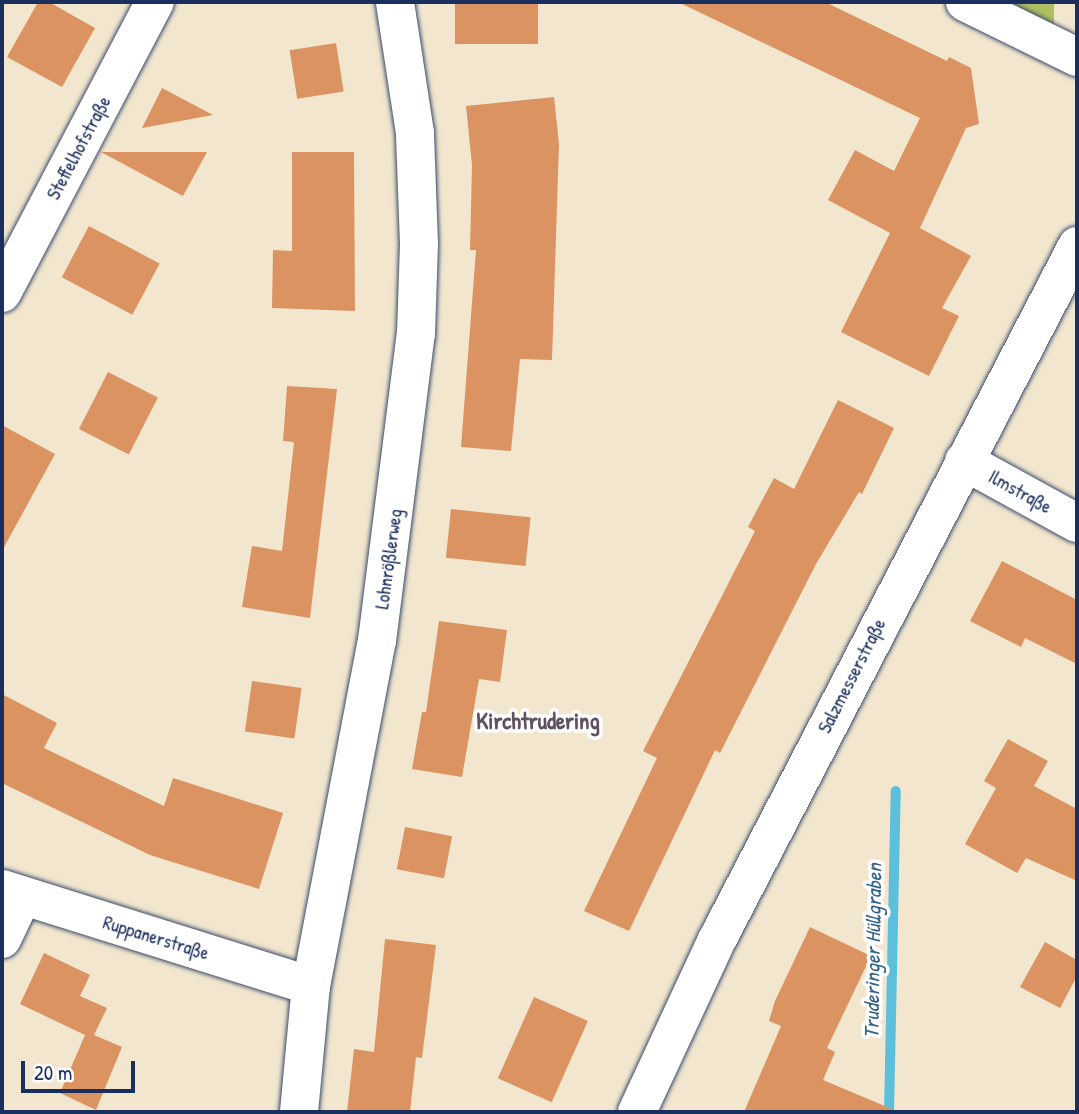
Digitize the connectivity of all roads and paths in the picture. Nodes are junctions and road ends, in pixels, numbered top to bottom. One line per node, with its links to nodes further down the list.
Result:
1 (155, 2): 6 (street, Steffelhofstraße)
2 (395, 2): 11 (street, Lohnrößlerweg)
3 (965, 2): 4 (street)
4 (1077, 57)
5 (1077, 246): 7 (street, Salzmesserstraße)
6 (2, 293)
7 (964, 461): 8 (street, Ilmstraße); 13 (street, Salzmesserstraße)
8 (1077, 523)
9 (12, 893): 10 (street); 11 (street, Ruppanerstraße)
10 (2, 939)
11 (311, 986): 12 (street, Lohnrößlerweg)
12 (299, 1112)
13 (636, 1112)

